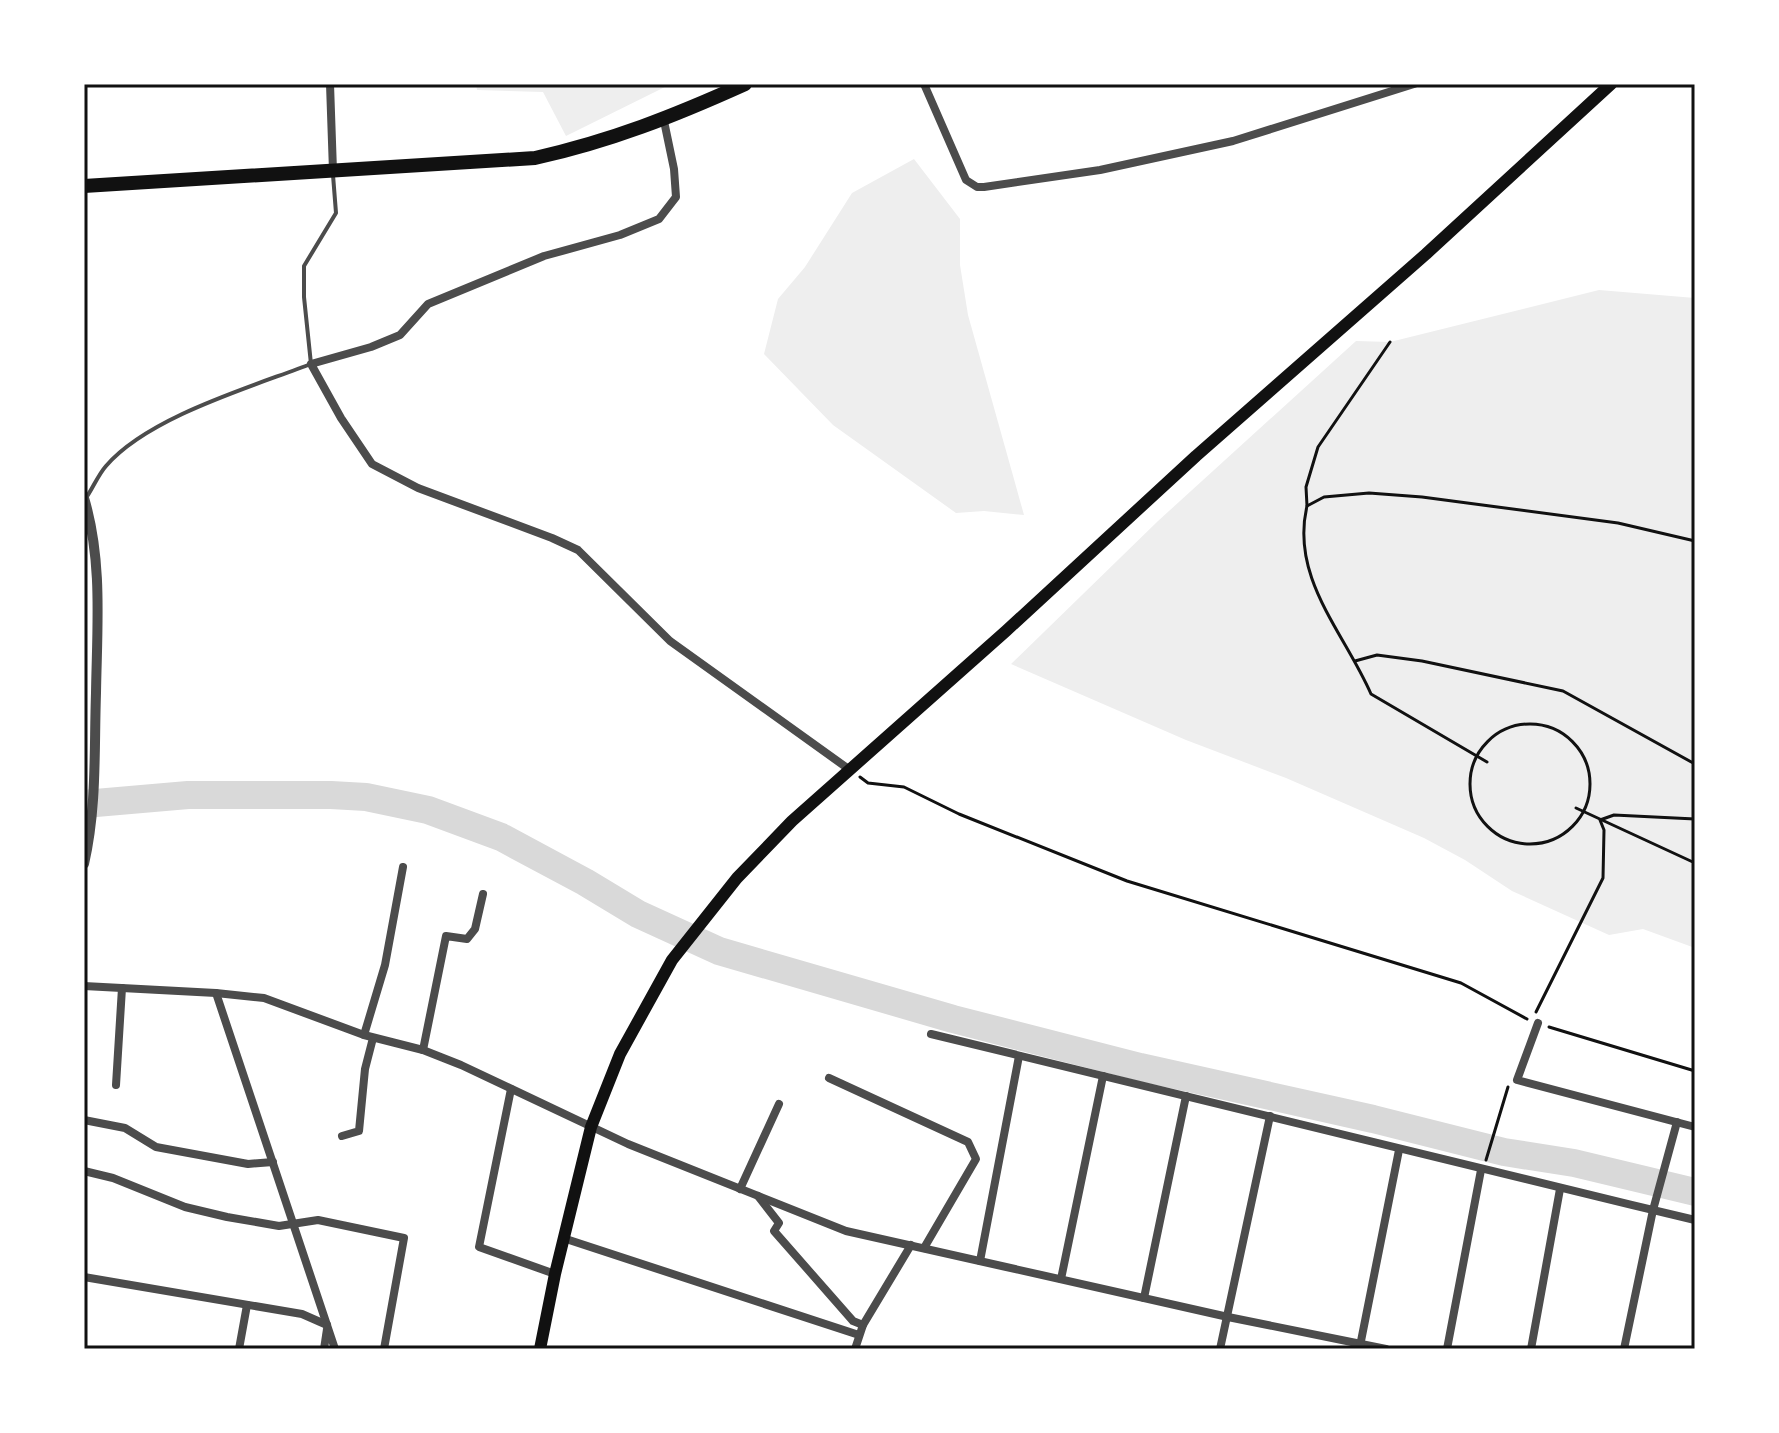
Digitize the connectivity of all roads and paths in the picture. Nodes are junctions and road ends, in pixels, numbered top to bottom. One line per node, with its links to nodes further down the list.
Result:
1 (330, 84): 7 (street)
2 (745, 84): 6 (main road)
3 (924, 84): 4 (street)
4 (1414, 84)
5 (1611, 84): 19 (main road)
6 (664, 121): 7 (main road); 10 (street)
7 (333, 172): 8 (main road); 10 (lane)
8 (84, 186)
9 (1390, 342): 12 (path)
10 (311, 364): 11 (lane); 19 (street)
11 (84, 499): 13 (street)
12 (1307, 506): 14 (path); 15 (path)
13 (88, 535): 25 (street)
14 (1695, 541)
15 (1355, 661): 16 (path); 18 (path)
16 (1476, 756): 17 (path); 21 (path); 21 (path)
17 (1487, 762)
18 (1695, 764)
19 (850, 770): 23 (path); 47 (main road)
20 (1576, 808): 21 (path)
21 (1584, 812): 23 (path)
22 (1695, 819): 23 (path)
23 (1600, 820): 24 (path)
24 (1695, 863)
25 (84, 864)
26 (403, 867): 33 (street)
27 (483, 894): 34 (street)
28 (84, 986): 29 (street)
29 (122, 988): 30 (street); 39 (street)
30 (216, 993): 33 (street); 51 (street)
31 (1538, 1023): 36 (path); 45 (street)
32 (931, 1034): 35 (street)
33 (369, 1036): 34 (street); 49 (street)
34 (423, 1050): 40 (street)
35 (1019, 1056): 37 (street); 63 (street)
36 (1695, 1071)
37 (1103, 1076): 41 (street); 66 (street)
38 (829, 1078): 62 (street)
39 (116, 1085)
40 (511, 1089): 47 (street); 64 (street)
41 (1186, 1096): 43 (street); 67 (street)
42 (779, 1104): 54 (street)
43 (1270, 1116): 50 (street); 69 (street)
44 (84, 1120): 51 (street)
45 (1677, 1122): 48 (street); 57 (street)
46 (1494, 1126): 52 (path)
47 (591, 1127): 54 (street); 60 (main road)
48 (1695, 1127)
49 (342, 1136)
50 (1399, 1150): 52 (street); 73 (street)
51 (273, 1162): 59 (street)
52 (1483, 1168): 55 (street); 82 (street)
53 (84, 1171): 59 (street)
54 (740, 1189): 56 (street)
55 (1560, 1189): 57 (street); 83 (street)
56 (757, 1196): 61 (street); 71 (street)
57 (1653, 1210): 58 (street); 84 (street)
58 (1695, 1220)
59 (293, 1224): 70 (street); 77 (street)
60 (563, 1238): 64 (main road); 72 (street)
61 (911, 1245): 62 (street); 71 (street)
62 (924, 1248): 63 (street)
63 (980, 1261): 66 (street)
64 (555, 1274): 78 (main road)
65 (84, 1277): 68 (street)
66 (1061, 1279): 67 (street)
67 (1144, 1298): 69 (street)
68 (247, 1305): 70 (street); 74 (street)
69 (1228, 1317): 73 (street); 80 (street)
70 (327, 1325): 75 (street); 76 (street)
71 (863, 1325): 72 (street)
72 (859, 1335): 79 (street)
73 (1360, 1346): 81 (street)
74 (239, 1349)
75 (324, 1349)
76 (335, 1349)
77 (384, 1349)
78 (540, 1349)
79 (855, 1349)
80 (1220, 1349)
81 (1386, 1349)
82 (1447, 1349)
83 (1531, 1349)
84 (1624, 1349)

